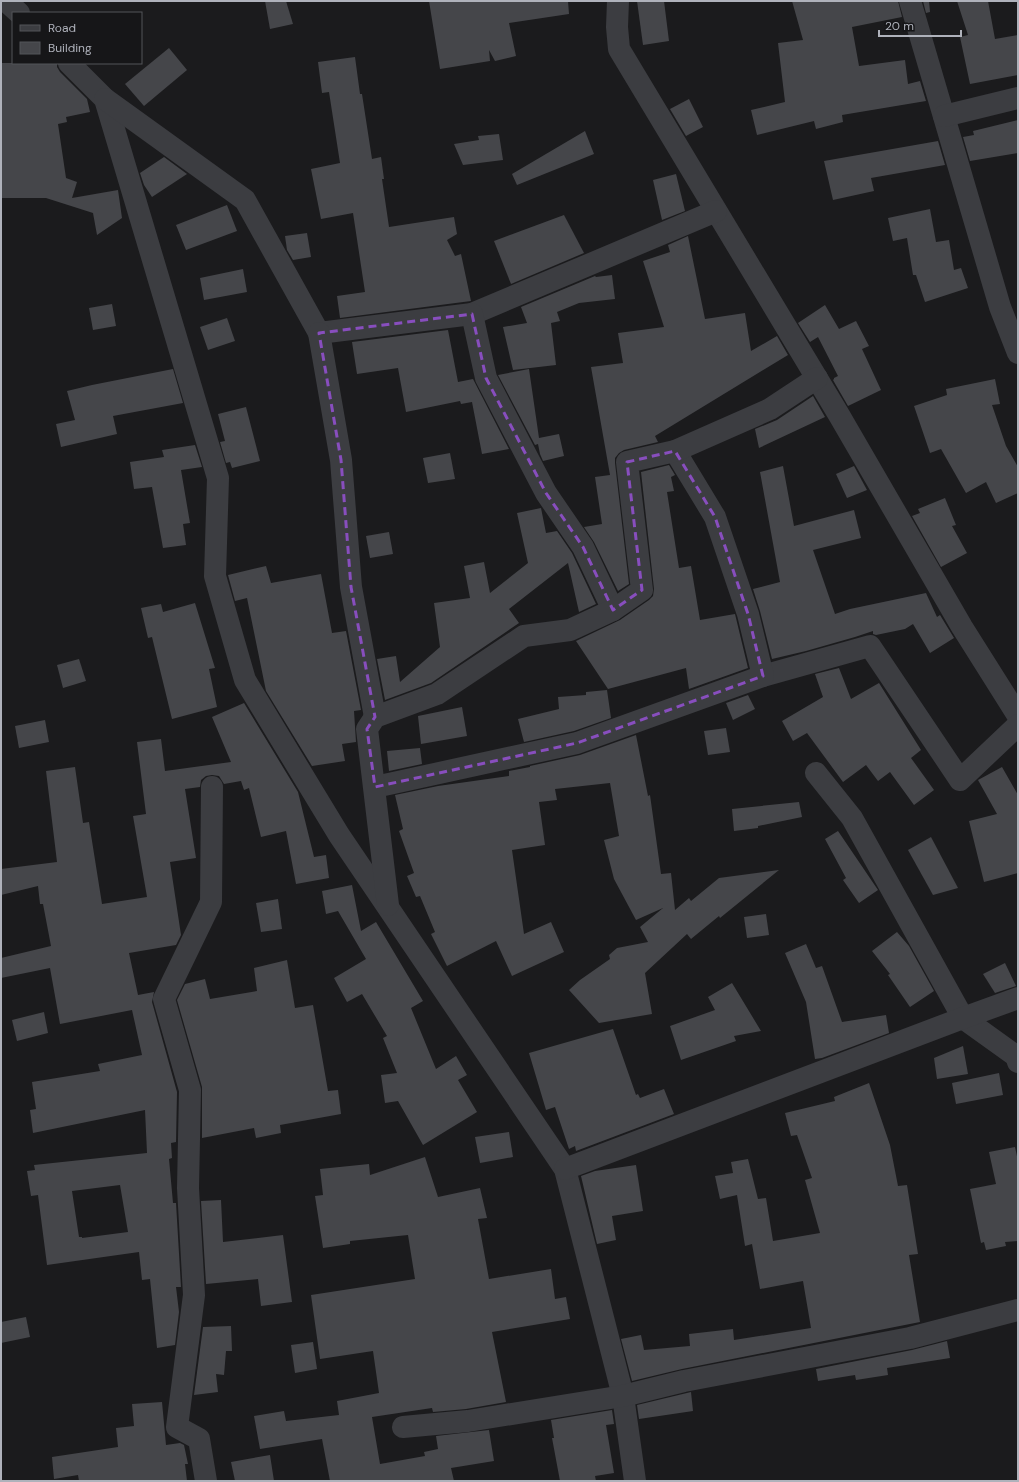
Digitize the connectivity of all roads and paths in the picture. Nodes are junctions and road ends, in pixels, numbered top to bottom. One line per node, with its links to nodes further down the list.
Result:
1 (6, 1): 4 (street)
2 (618, 1): 9 (street)
3 (910, 1): 8 (street)
4 (17, 12)
5 (70, 64): 7 (street)
6 (1018, 98): 8 (street)
7 (105, 99): 11 (street); 23 (street)
8 (944, 116): 12 (street)
9 (716, 211): 10 (street); 13 (street)
10 (472, 314): 11 (street); 15 (street)
11 (319, 333): 18 (street)
12 (1018, 353)
13 (817, 378): 14 (street); 17 (street)
14 (675, 451): 15 (street); 16 (street)
15 (613, 610): 18 (street)
16 (762, 676): 19 (street); 22 (street)
17 (1018, 716)
18 (375, 718): 22 (street)
19 (1018, 725)
20 (816, 773): 25 (street)
21 (212, 786): 31 (street)
22 (375, 787): 23 (street)
23 (388, 908): 27 (street)
24 (1018, 998): 25 (street)
25 (963, 1018): 26 (street); 27 (street)
26 (1018, 1062)
27 (565, 1169): 29 (street)
28 (1018, 1310): 29 (street)
29 (623, 1396): 30 (street); 32 (street)
30 (403, 1427)
31 (206, 1481)
32 (635, 1481)

